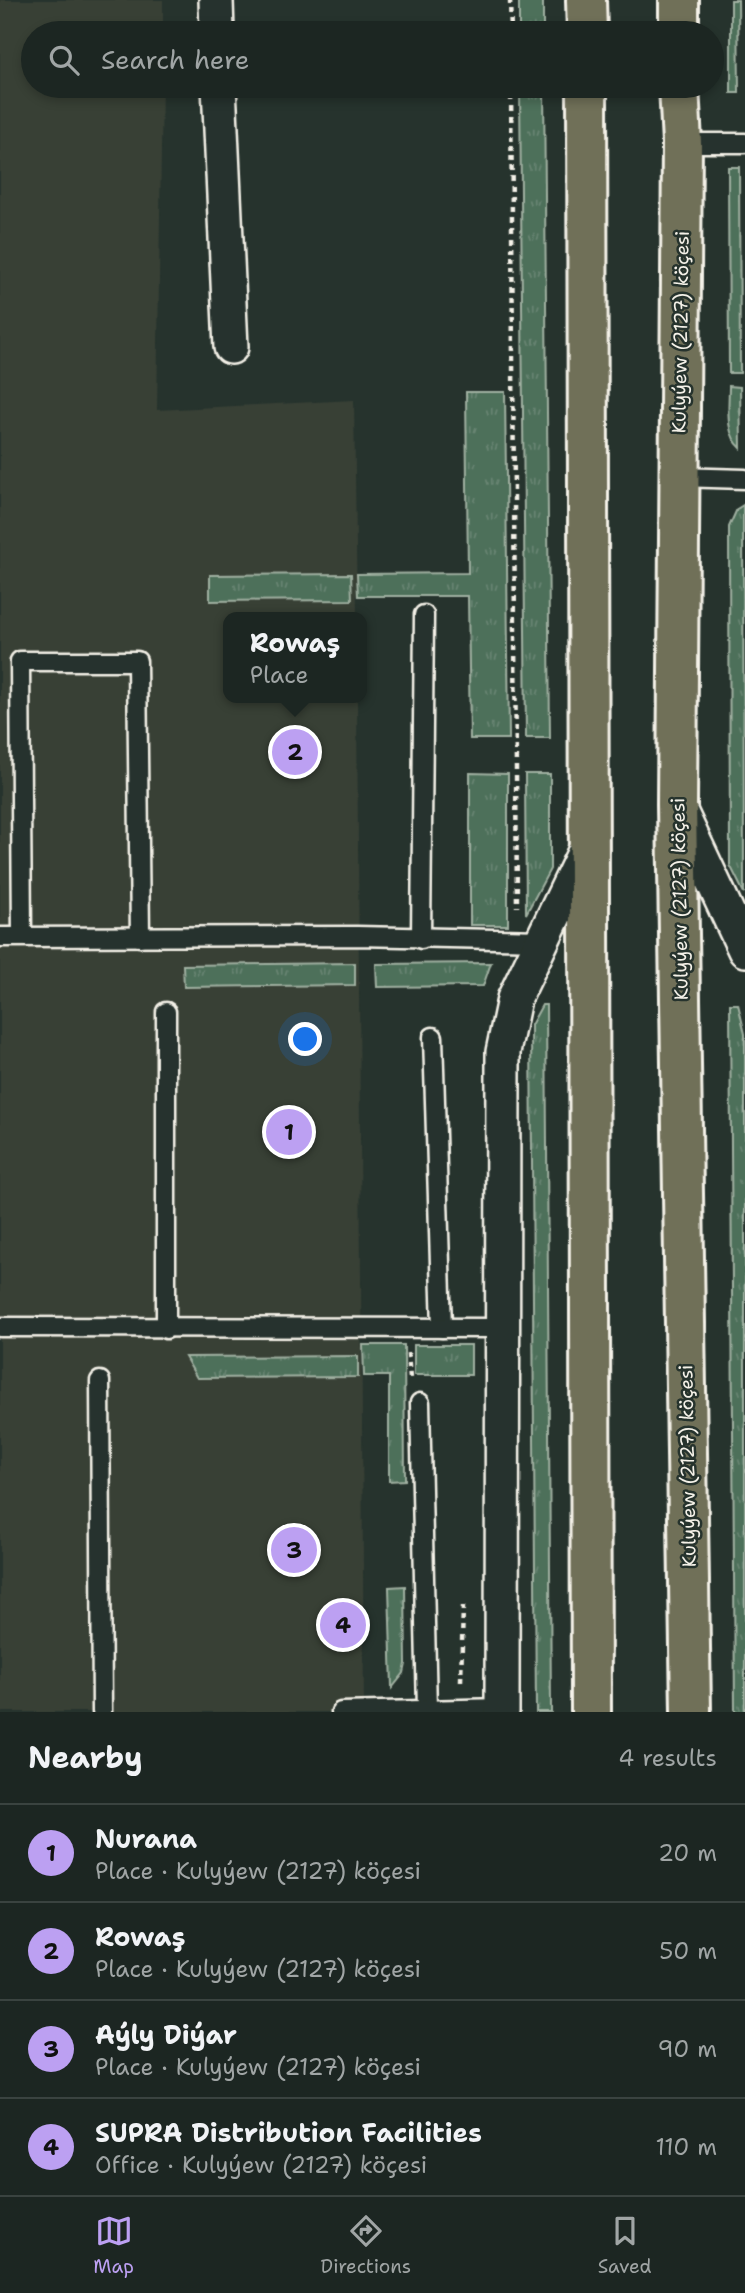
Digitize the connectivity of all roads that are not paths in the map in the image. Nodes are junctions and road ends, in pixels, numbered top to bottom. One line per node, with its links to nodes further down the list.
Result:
1 (216, 0): 4 (street)
2 (586, 0): 5 (highway)
3 (679, 0): 6 (highway)
4 (216, 21)
5 (587, 21)
6 (679, 21)
7 (220, 98): 12 (street)
8 (587, 98): 17 (highway)
9 (680, 98): 10 (highway, Kulyýew (2127) köçesi)
10 (682, 143): 11 (lane); 13 (highway, Kulyýew (2127) köçesi)
11 (745, 143)
12 (231, 347)
13 (678, 477): 14 (lane); 16 (highway, Kulyýew (2127) köçesi)
14 (745, 479)
15 (424, 615): 21 (lane)
16 (677, 804): 23 (street); 37 (highway, Kulyýew (2127) köçesi)
17 (591, 839): 22 (street); 36 (highway)
18 (22, 936): 19 (lane); 20 (lane); 20 (lane)
19 (0, 937)
20 (140, 937): 21 (lane)
21 (421, 939): 22 (lane)
22 (528, 940): 28 (street)
23 (743, 941)
24 (166, 1012): 29 (lane)
25 (433, 1037): 27 (lane)
26 (0, 1327): 29 (lane)
27 (442, 1328): 28 (lane); 29 (lane)
28 (503, 1328): 33 (street)
29 (166, 1329)
30 (100, 1381): 34 (lane)
31 (420, 1403): 32 (lane)
32 (427, 1710): 33 (lane); 35 (lane)
33 (502, 1710)
34 (102, 1712)
35 (341, 1712)
36 (591, 1712)
37 (691, 1712)

